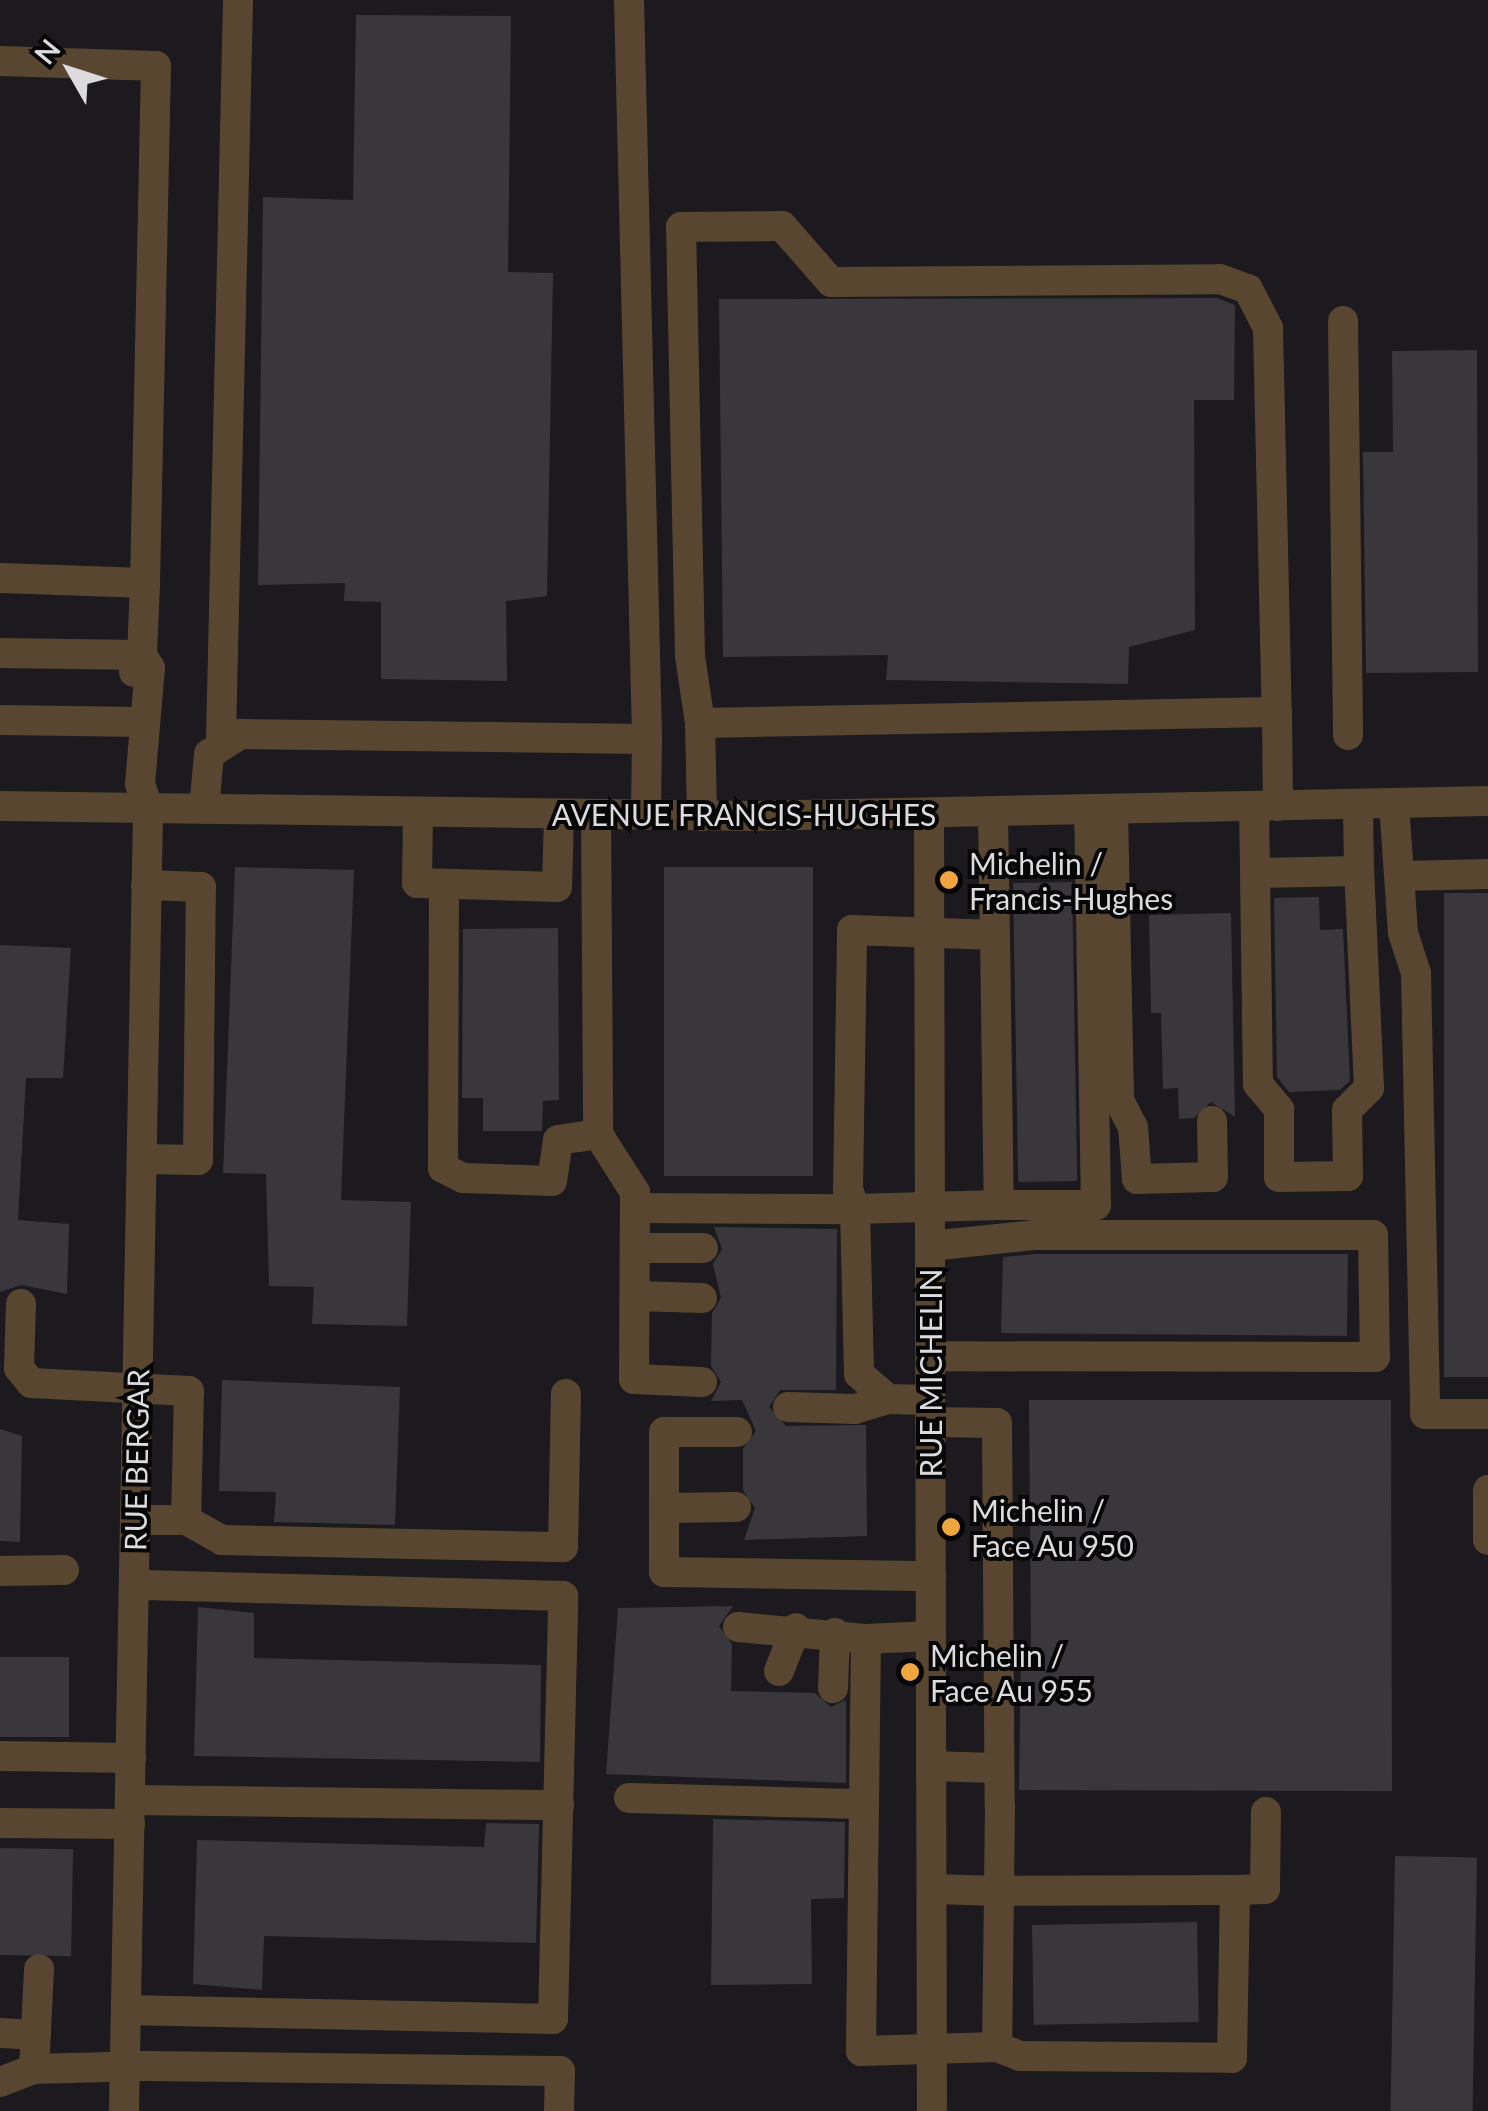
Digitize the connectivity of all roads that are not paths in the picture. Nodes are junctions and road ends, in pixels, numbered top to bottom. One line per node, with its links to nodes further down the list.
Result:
1 (238, 0): 14 (street)
2 (629, 0): 15 (street)
3 (0, 61): 6 (street, RUE BERGAR)
4 (1343, 321): 13 (street)
5 (0, 578): 6 (street)
6 (145, 583): 8 (street, RUE BERGAR)
7 (0, 653): 8 (street)
8 (142, 655): 11 (street, RUE BERGAR)
9 (1277, 712): 12 (street); 12 (street); 20 (street)
10 (0, 720): 11 (street)
11 (142, 722): 21 (street, RUE BERGAR)
12 (700, 723): 30 (street)
13 (1348, 735)
14 (221, 739): 15 (street); 22 (street)
15 (647, 739): 28 (street)
16 (1488, 801): 17 (street, AVENUE FRANCIS-HUGHES)
17 (1394, 804): 18 (street, AVENUE FRANCIS-HUGHES); 34 (street)
18 (1358, 805): 20 (street, AVENUE FRANCIS-HUGHES); 31 (street)
19 (0, 806): 21 (street, AVENUE FRANCIS-HUGHES)
20 (1266, 807): 23 (street, AVENUE FRANCIS-HUGHES); 32 (street)
21 (148, 808): 22 (street, AVENUE FRANCIS-HUGHES); 36 (street, RUE BERGAR)
22 (204, 809): 24 (street, AVENUE FRANCIS-HUGHES)
23 (1101, 811): 25 (street, AVENUE FRANCIS-HUGHES); 39 (street); 42 (street)
24 (418, 812): 26 (street, AVENUE FRANCIS-HUGHES); 35 (street)
25 (993, 813): 29 (street, AVENUE FRANCIS-HUGHES); 38 (street)
26 (559, 814): 27 (street, AVENUE FRANCIS-HUGHES); 35 (street)
27 (596, 814): 28 (street, AVENUE FRANCIS-HUGHES); 40 (street)
28 (646, 815): 30 (street, AVENUE FRANCIS-HUGHES)
29 (929, 815): 30 (street, AVENUE FRANCIS-HUGHES); 37 (street, RUE MICHELIN)
30 (702, 816)
31 (1359, 871): 32 (street); 32 (street)
32 (1255, 873)
33 (1488, 874): 34 (street)
34 (1402, 876): 59 (street)
35 (444, 884): 40 (street)
36 (146, 885): 41 (street, RUE BERGAR); 41 (street)
37 (930, 930): 38 (street); 44 (street, RUE MICHELIN); 45 (street)
38 (995, 935): 42 (street)
39 (1212, 1121)
40 (598, 1134): 43 (street)
41 (142, 1159): 54 (street, RUE BERGAR)
42 (1000, 1206): 44 (street)
43 (635, 1208): 45 (street); 47 (street)
44 (930, 1208): 45 (street); 46 (street, RUE MICHELIN)
45 (855, 1209): 56 (street)
46 (930, 1246): 52 (street, RUE MICHELIN); 52 (street)
47 (635, 1248): 48 (street); 49 (street)
48 (703, 1248)
49 (635, 1296): 50 (street); 53 (street)
50 (702, 1298)
51 (21, 1304): 54 (street)
52 (930, 1356): 58 (street, RUE MICHELIN)
53 (702, 1382)
54 (138, 1389): 64 (street, RUE BERGAR); 65 (street)
55 (566, 1394): 65 (street)
56 (888, 1399): 57 (street); 58 (street)
57 (788, 1408)
58 (930, 1411): 69 (street, RUE MICHELIN); 81 (street)
59 (1488, 1414)
60 (737, 1432): 63 (street)
61 (1488, 1490): 66 (street)
62 (736, 1507): 63 (street)
63 (665, 1508): 69 (street)
64 (135, 1520): 65 (street); 70 (street, RUE BERGAR)
65 (186, 1520)
66 (1488, 1540)
67 (0, 1570): 68 (street)
68 (64, 1570)
69 (931, 1576): 74 (street, RUE MICHELIN)
70 (134, 1585): 79 (street, RUE BERGAR); 84 (street)
71 (738, 1628): 72 (street)
72 (796, 1628): 73 (street); 76 (street)
73 (836, 1632): 75 (street); 77 (street)
74 (931, 1636): 75 (street); 80 (street, RUE MICHELIN)
75 (866, 1639): 83 (street)
76 (779, 1671)
77 (833, 1688)
78 (0, 1756): 79 (street)
79 (131, 1758): 85 (street, RUE BERGAR)
80 (932, 1766): 81 (street); 88 (street, RUE MICHELIN)
81 (996, 1768): 90 (street)
82 (629, 1798): 83 (street)
83 (863, 1804): 96 (street)
84 (558, 1805): 85 (street); 92 (street)
85 (130, 1812): 87 (street); 92 (street, RUE BERGAR)
86 (1266, 1812): 89 (street)
87 (0, 1824)
88 (932, 1889): 90 (street); 96 (street, RUE MICHELIN)
89 (1235, 1890): 90 (street); 95 (street)
90 (999, 1891): 95 (street)
91 (39, 1969): 94 (street)
92 (126, 2010): 98 (street, RUE BERGAR)
93 (0, 2033): 94 (street)
94 (36, 2035): 97 (street)
95 (996, 2047): 96 (street)
96 (932, 2048): 102 (street, RUE MICHELIN)
97 (34, 2068): 98 (street); 99 (street)
98 (125, 2068): 100 (street, RUE BERGAR); 101 (street)
99 (0, 2082)
100 (124, 2111)
101 (560, 2111)
102 (932, 2111)

